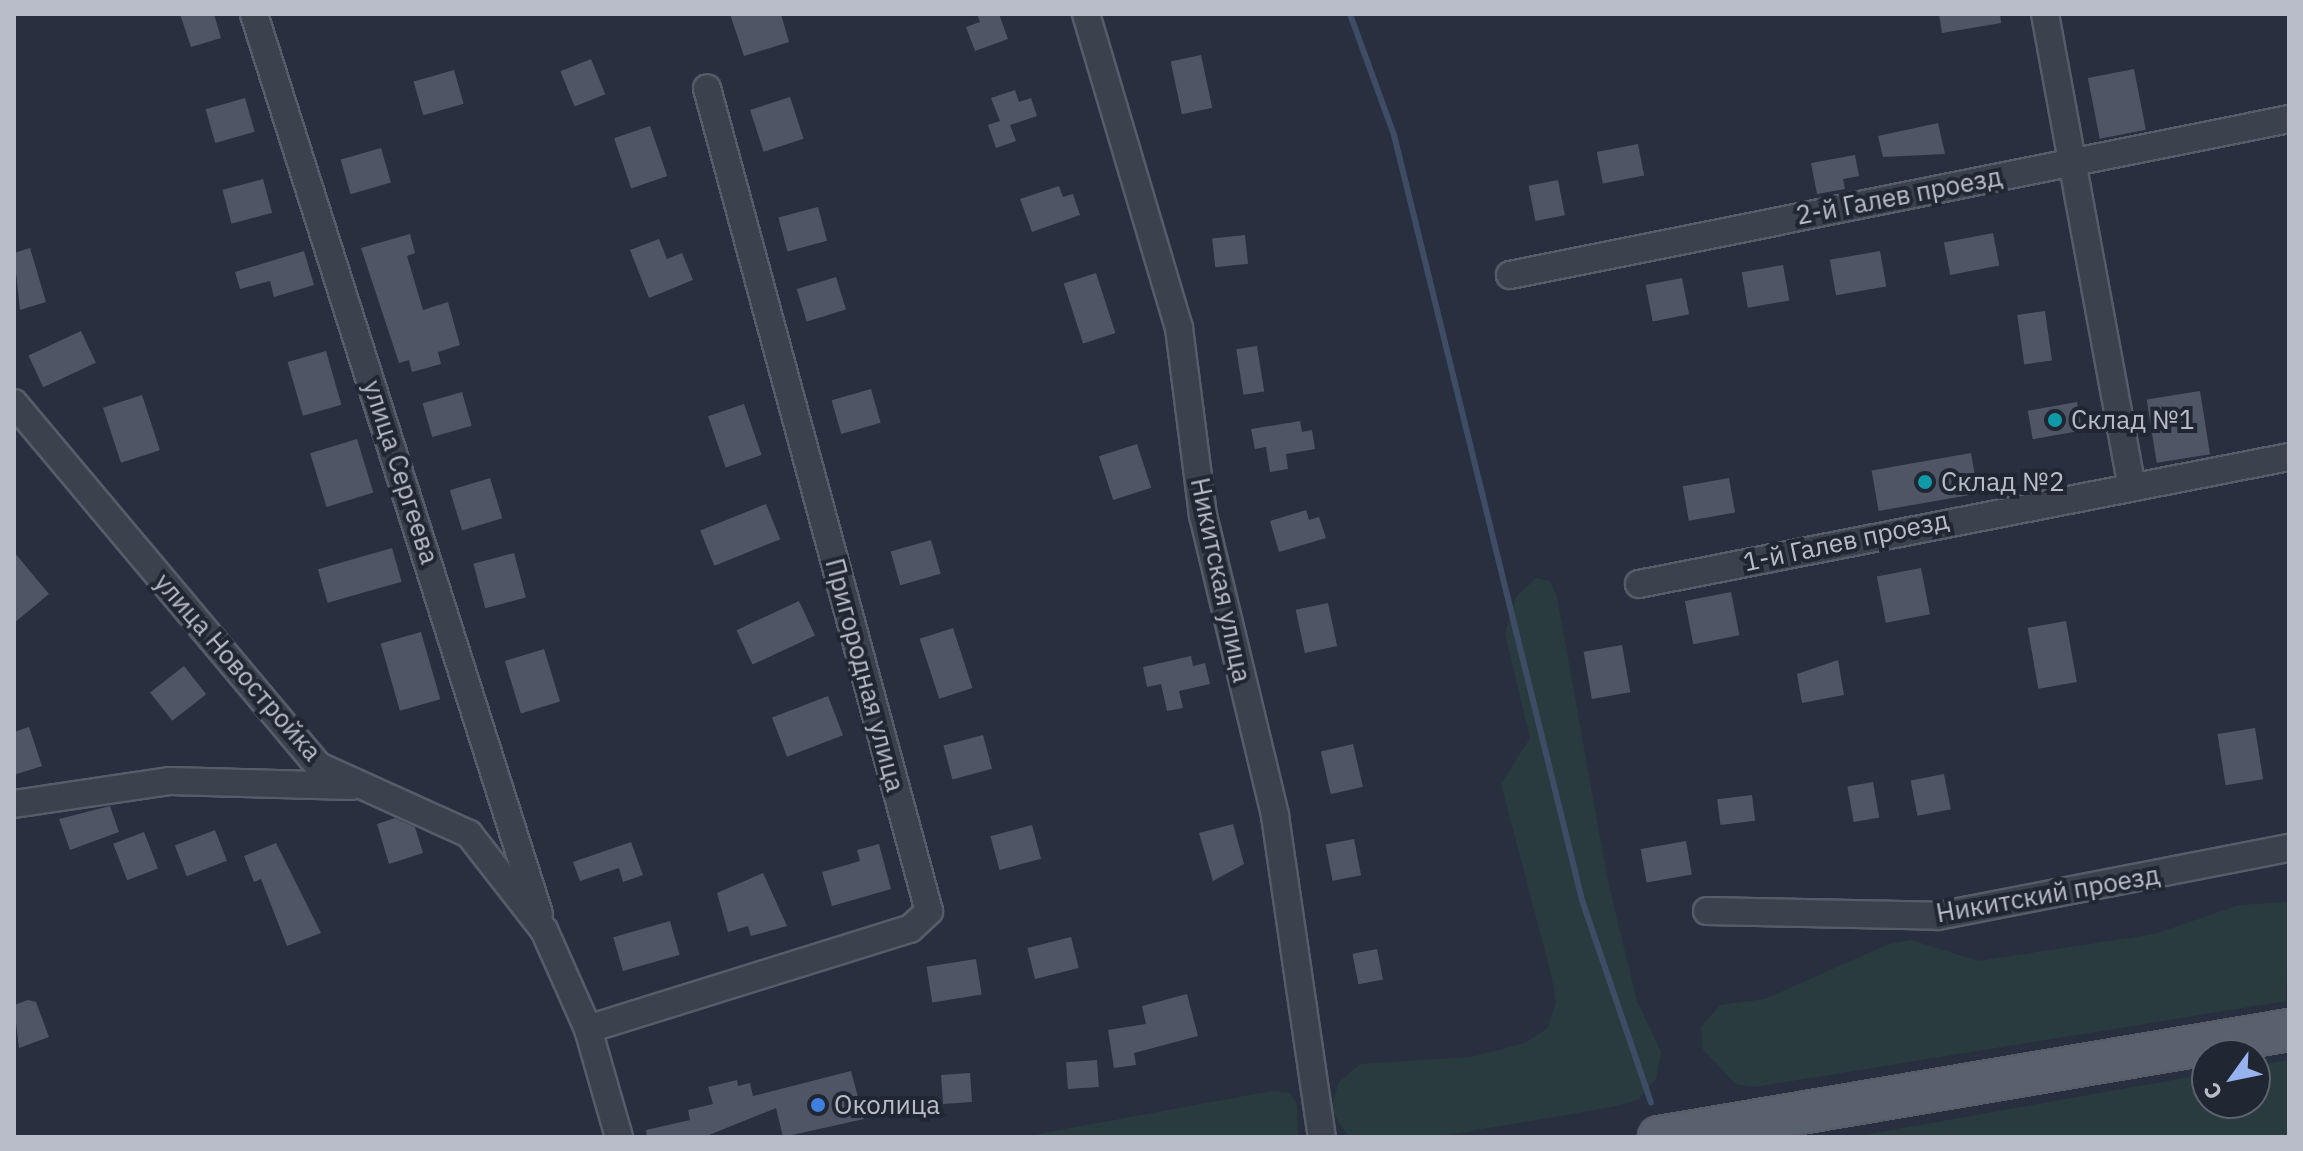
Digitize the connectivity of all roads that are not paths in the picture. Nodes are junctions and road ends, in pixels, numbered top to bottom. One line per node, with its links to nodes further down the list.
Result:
1 (254, 14): 16 (street, улица Сергеева)
2 (2045, 14): 6 (street)
3 (1087, 23): 20 (street, Никитская улица)
4 (707, 88): 17 (street, Пригородная улица)
5 (2289, 119): 6 (street, 2-й Галев проезд)
6 (2072, 161): 7 (street, 2-й Галев проезд); 10 (street)
7 (1510, 275)
8 (14, 403): 12 (street, улица Новостройка)
9 (2289, 457): 10 (street, 1-й Галев проезд)
10 (2131, 482): 11 (street, 1-й Галев проезд)
11 (1639, 584)
12 (375, 787): 13 (street); 16 (street, улица Новостройка)
13 (14, 804)
14 (2289, 848): 15 (street, Никитский проезд)
15 (1707, 911)
16 (544, 930): 17 (street, улица Новостройка)
17 (588, 1029): 19 (street, улица Новостройка)
18 (2289, 1030): 21 (main road)
19 (619, 1137)
20 (1322, 1137)
21 (1659, 1137)

